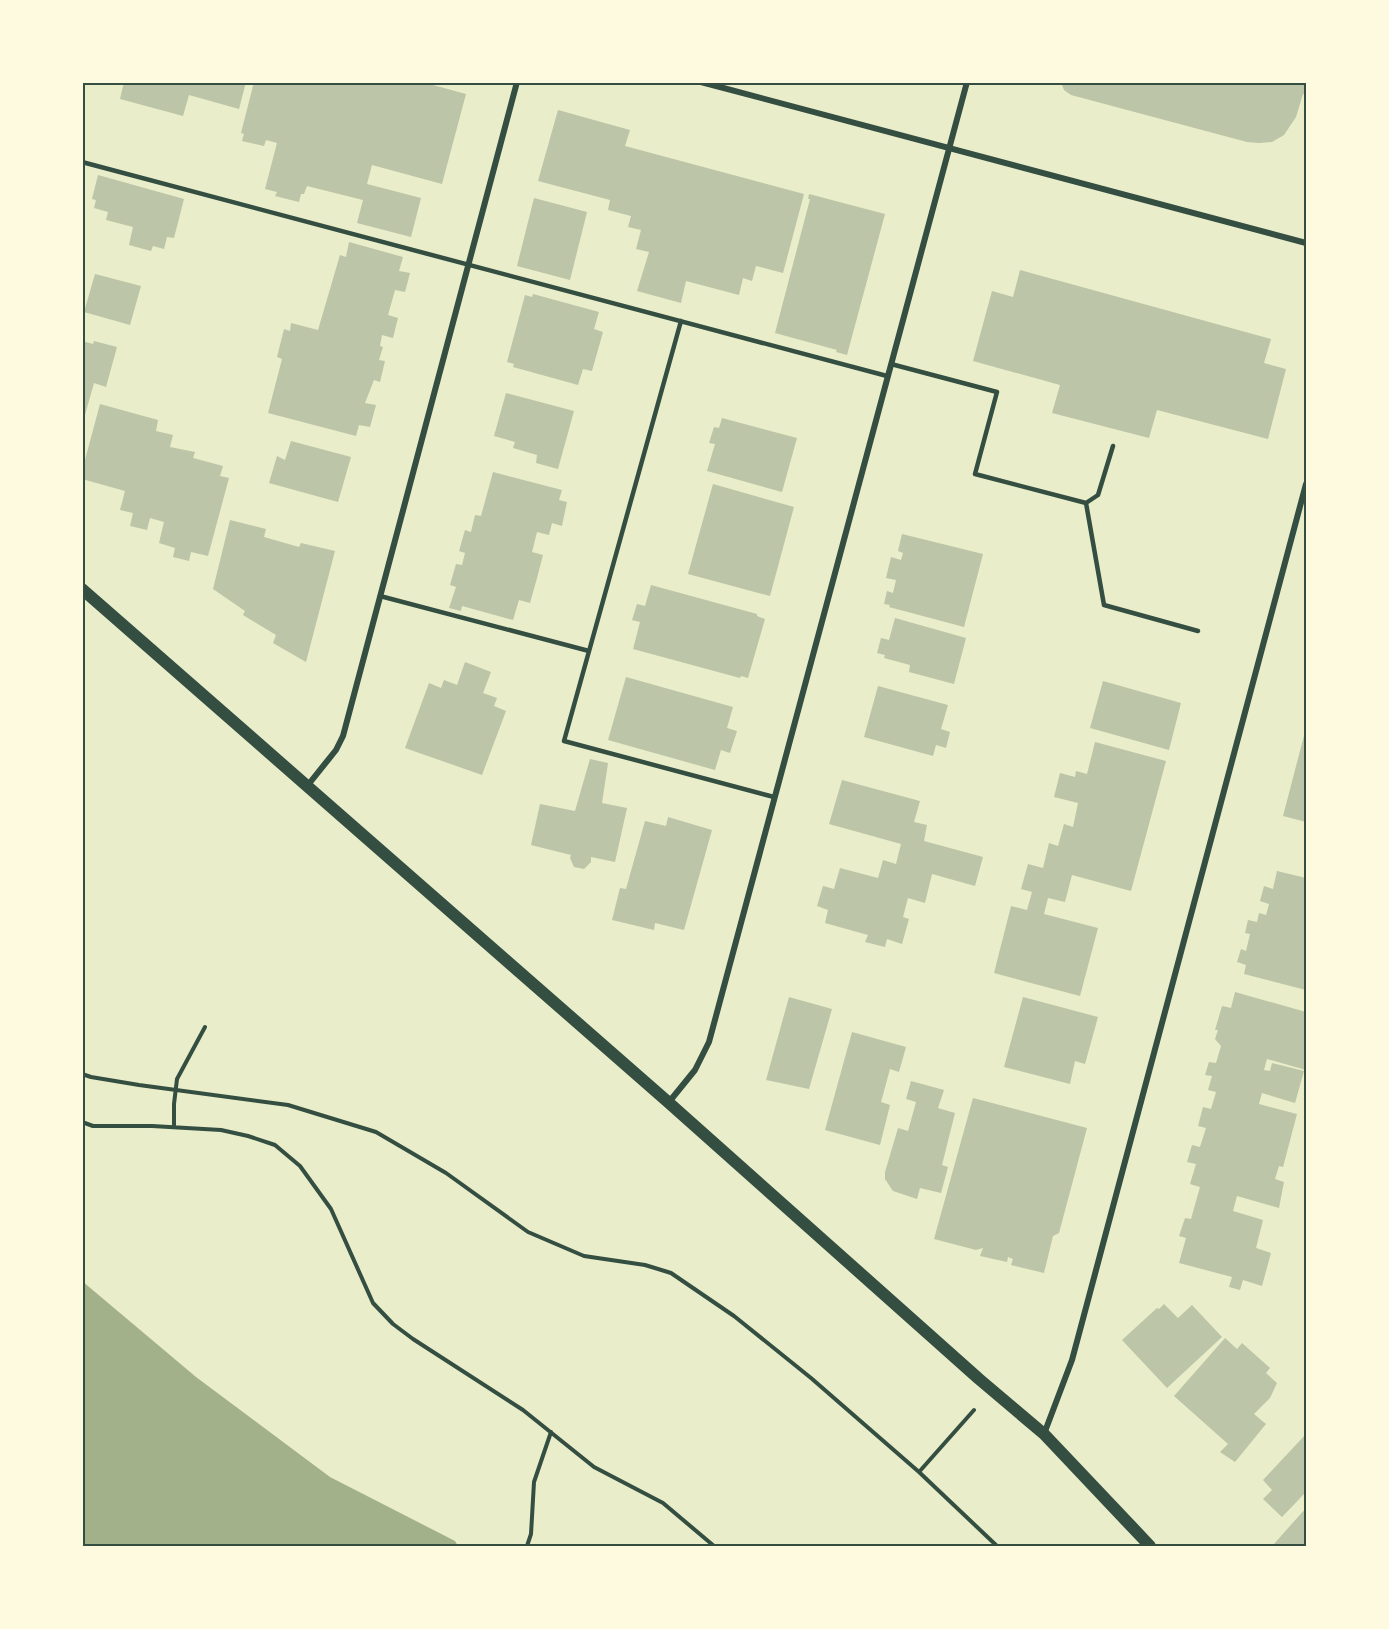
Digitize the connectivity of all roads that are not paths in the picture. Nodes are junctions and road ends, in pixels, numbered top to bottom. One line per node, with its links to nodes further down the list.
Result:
1 (517, 82): 7 (street)
2 (701, 82): 4 (street)
3 (967, 82): 4 (street)
4 (949, 149): 6 (street); 9 (street)
5 (82, 162): 7 (lane)
6 (1306, 243)
7 (468, 265): 8 (lane); 15 (street)
8 (681, 321): 10 (lane); 17 (lane)
9 (891, 364): 10 (street); 13 (lane)
10 (887, 376): 19 (street)
11 (1113, 446): 13 (lane)
12 (1306, 484): 21 (street)
13 (1086, 504): 16 (lane)
14 (82, 589): 18 (main road)
15 (380, 596): 17 (lane); 18 (street)
16 (1198, 631)
17 (589, 651): 19 (lane)
18 (308, 785): 20 (main road)
19 (774, 797): 20 (street)
20 (668, 1102): 21 (main road)
21 (1044, 1434): 22 (main road)
22 (1149, 1546)

